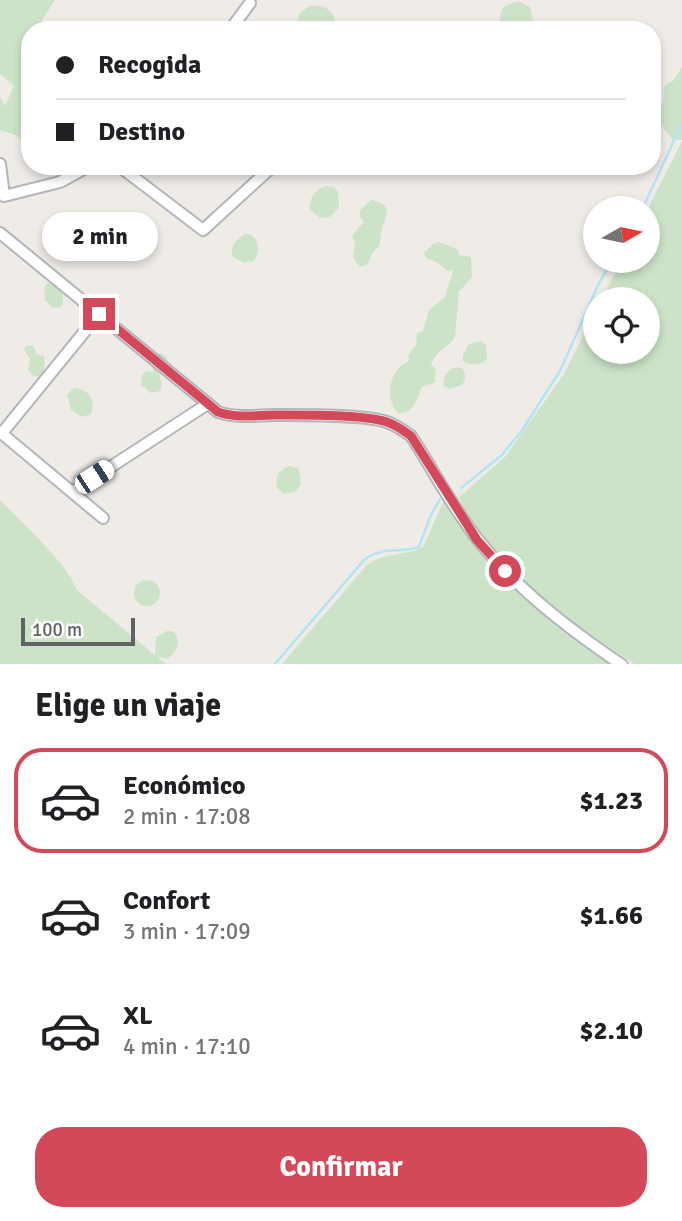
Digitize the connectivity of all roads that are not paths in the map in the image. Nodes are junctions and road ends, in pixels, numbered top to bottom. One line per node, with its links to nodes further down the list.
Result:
1 (250, 3): 2 (lane)
2 (237, 21)
3 (0, 164): 4 (lane)
4 (73, 175)
5 (131, 175): 6 (lane)
6 (263, 175)
7 (0, 233): 8 (lane)
8 (99, 314): 9 (lane); 10 (lane)
9 (206, 405): 11 (lane); 13 (lane)
10 (1, 432): 11 (lane)
11 (72, 492): 12 (lane)
12 (103, 518)
13 (622, 664)

